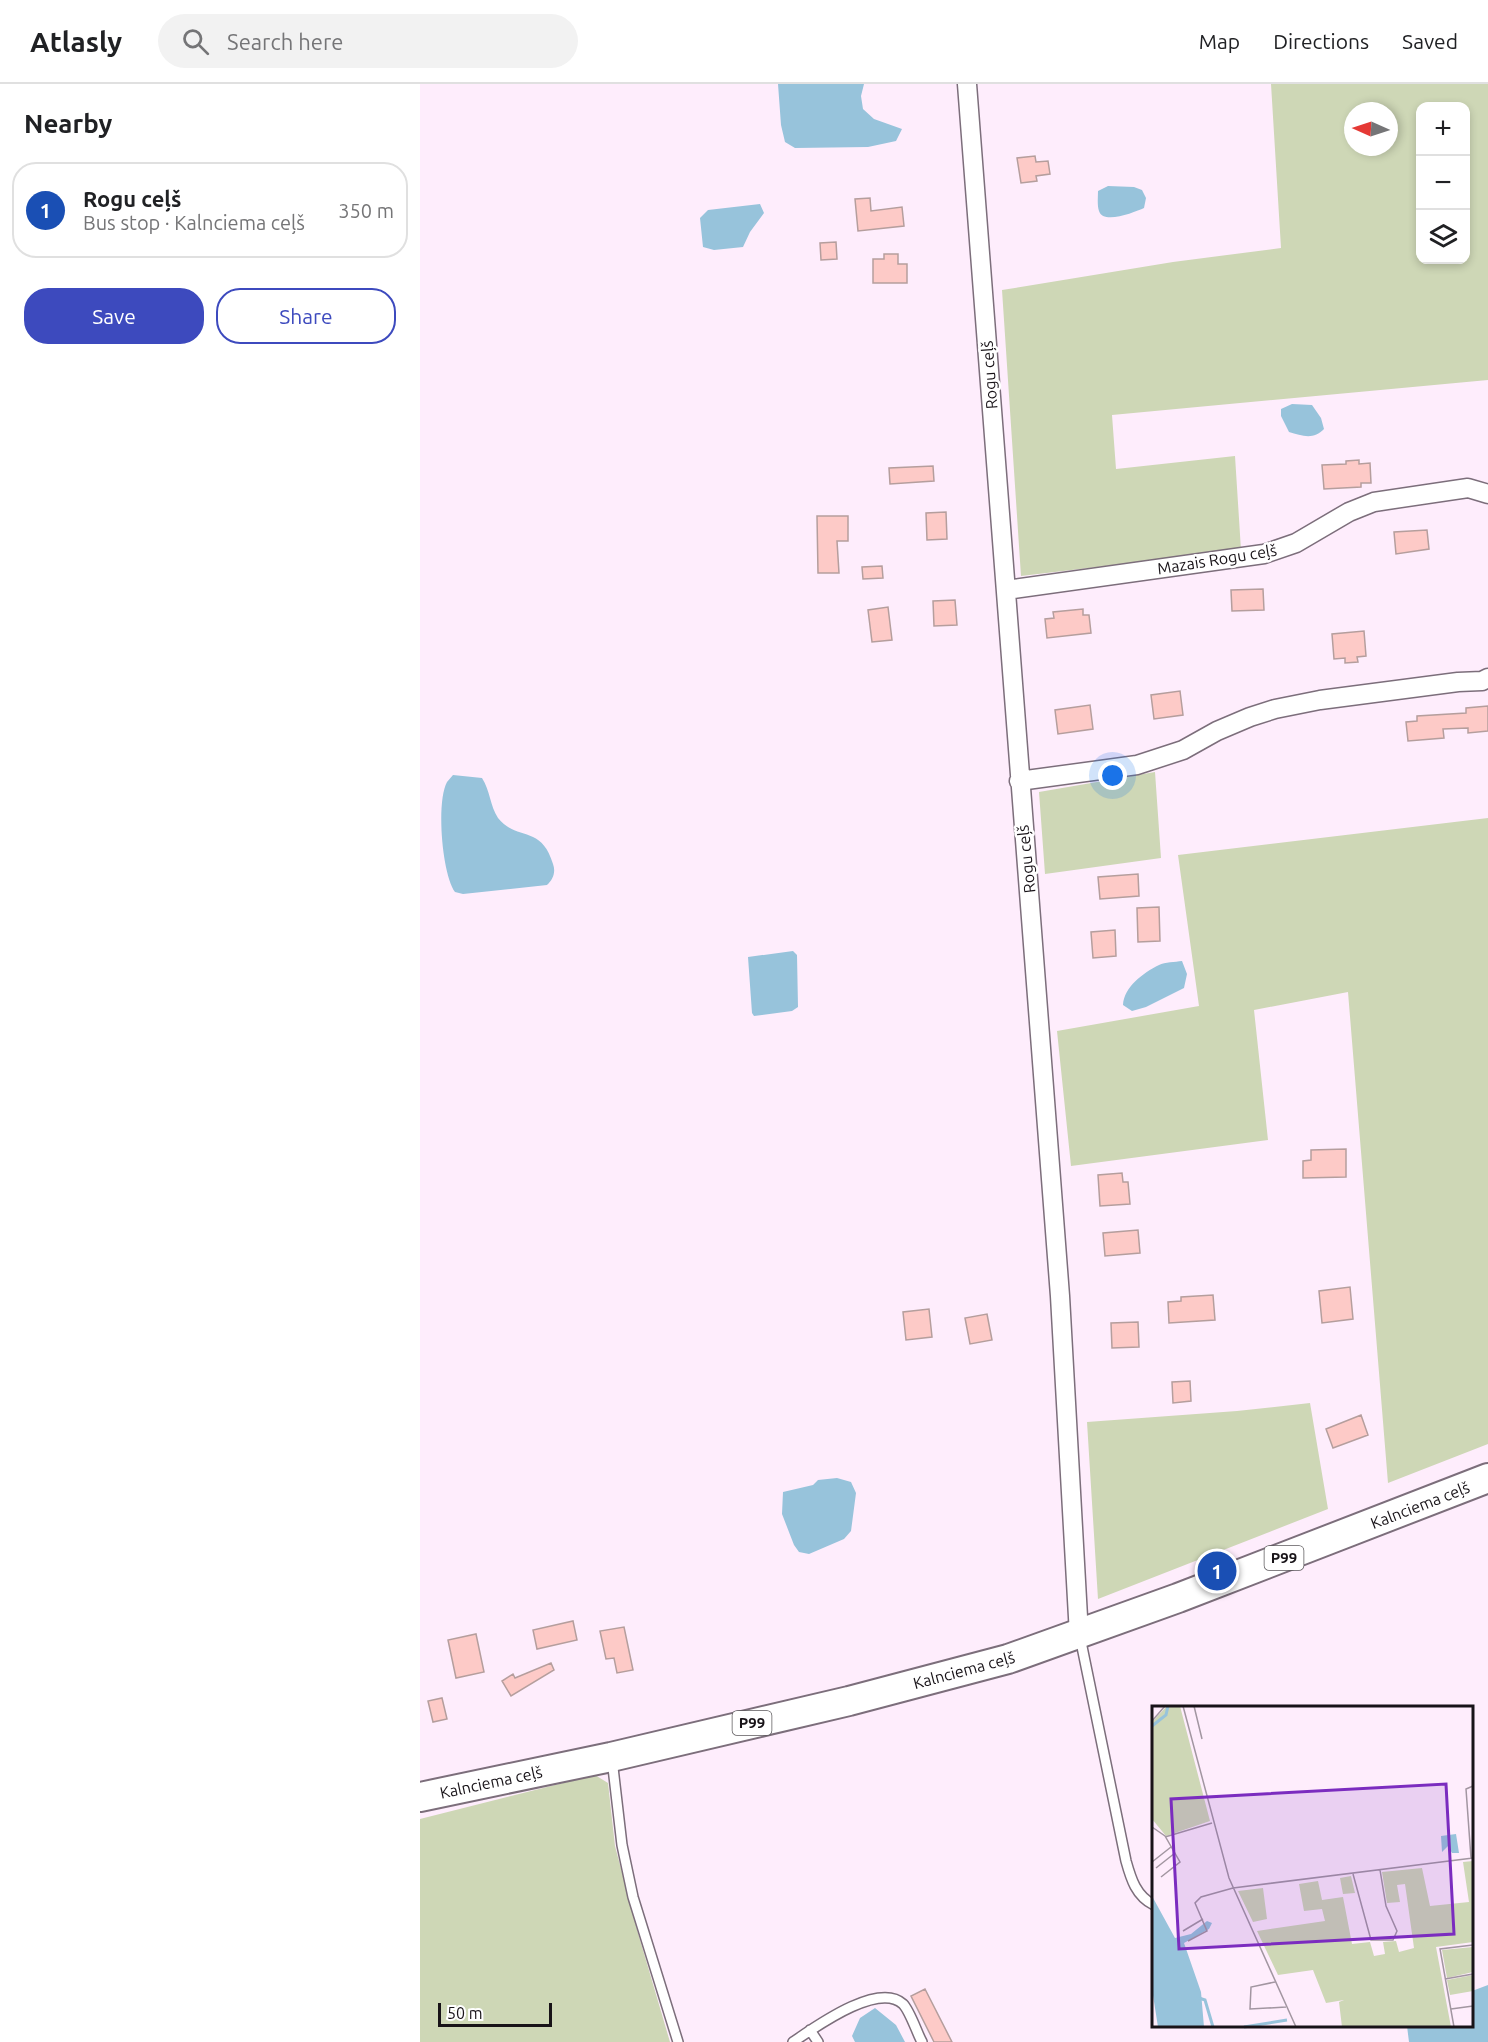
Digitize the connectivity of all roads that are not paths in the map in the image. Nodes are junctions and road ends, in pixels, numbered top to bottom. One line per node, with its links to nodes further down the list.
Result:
1 (967, 84): 3 (street, Rogu ceļš)
2 (1488, 494): 3 (street, Mazais Rogu ceļš)
3 (1006, 590): 5 (street, Rogu ceļš)
4 (1488, 678): 5 (street)
5 (1019, 781): 7 (street, Rogu ceļš)
6 (1488, 1478): 7 (main road, Kalnciema ceļš / P99)
7 (1079, 1635): 8 (main road, Kalnciema ceļš / P99); 10 (lane)
8 (611, 1757): 9 (main road, Kalnciema ceļš / P99); 12 (lane)
9 (420, 1797)
10 (1152, 1904)
11 (810, 2030): 13 (lane); 14 (lane); 15 (lane)
12 (678, 2042)
13 (792, 2042)
14 (818, 2042)
15 (922, 2042)

